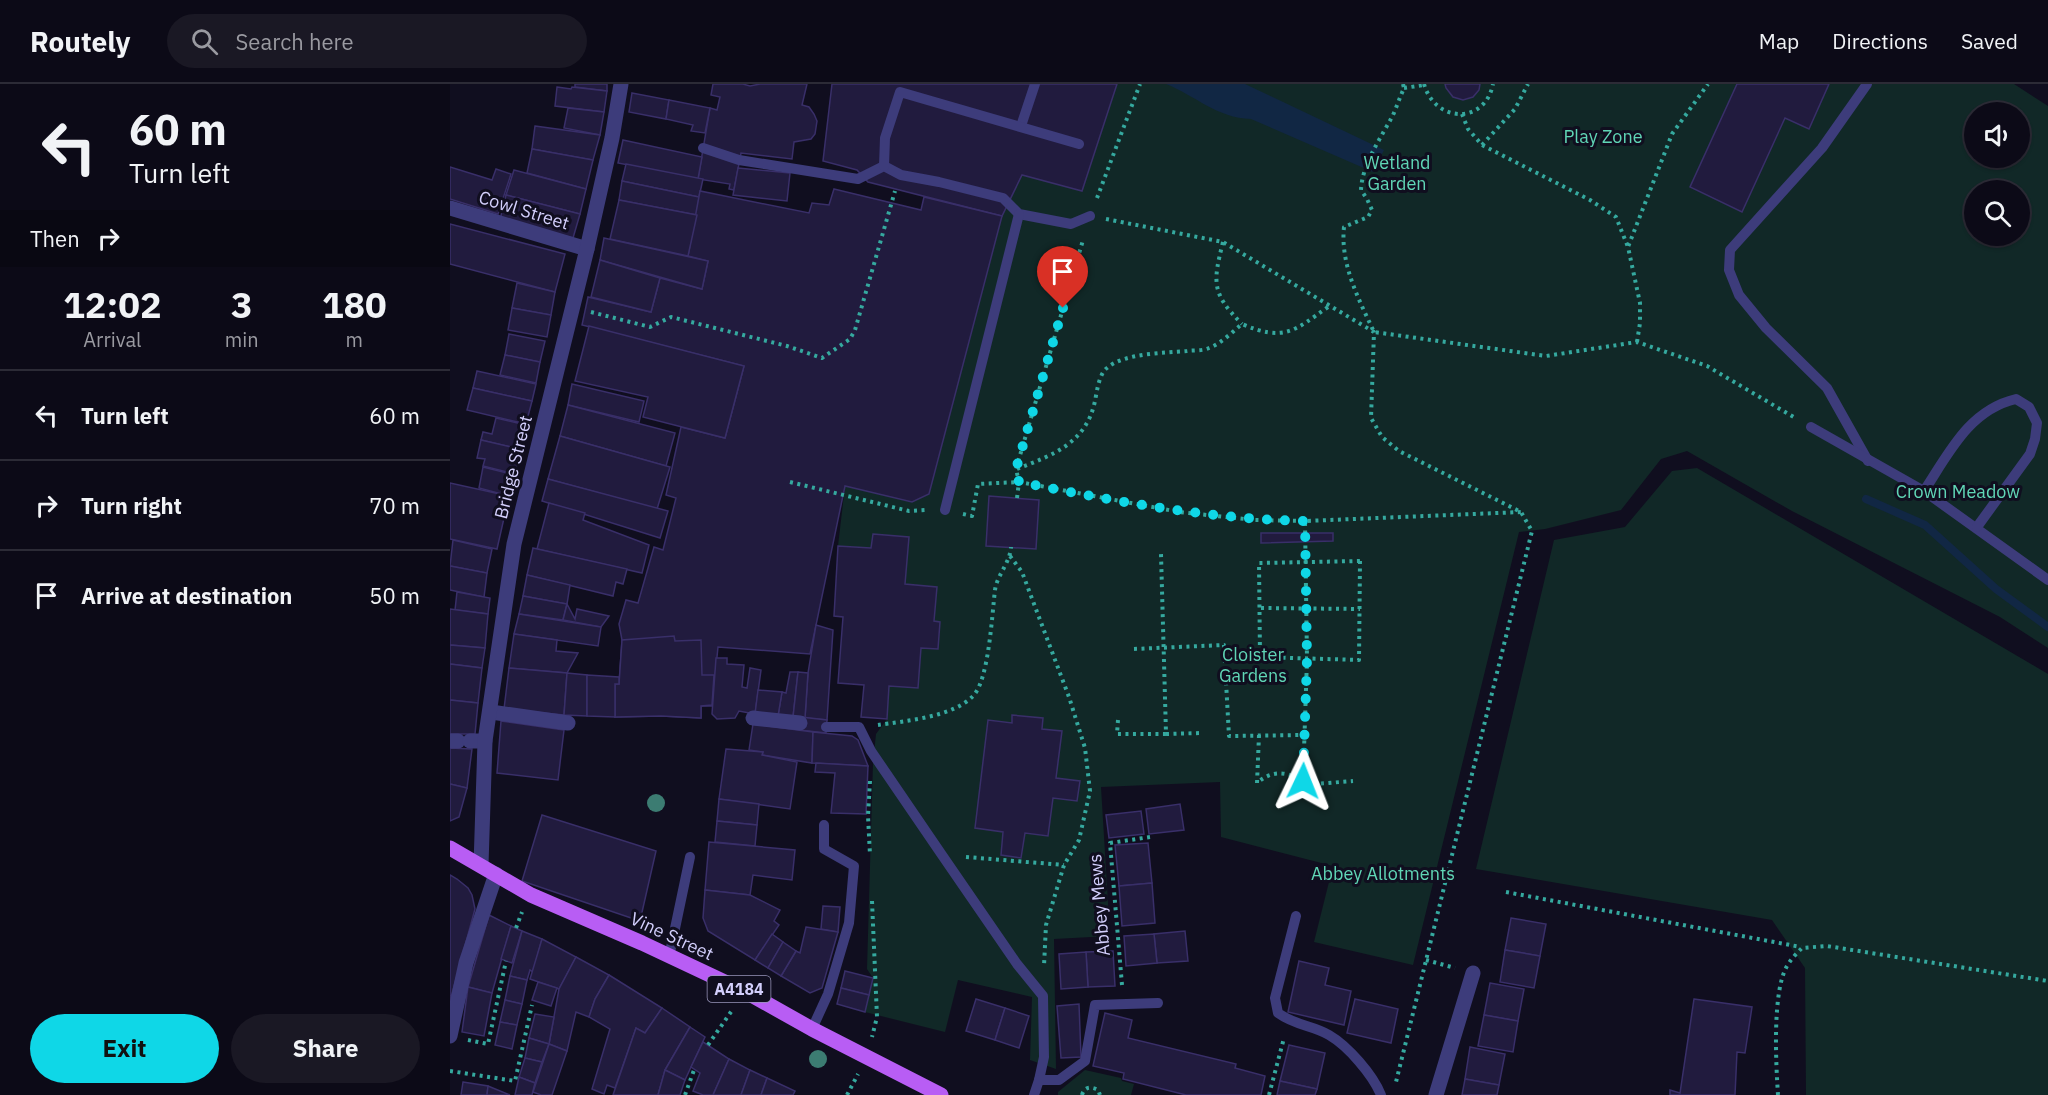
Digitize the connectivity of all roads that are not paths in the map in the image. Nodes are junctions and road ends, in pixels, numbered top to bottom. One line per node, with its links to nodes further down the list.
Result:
1 (621, 84): 11 (street, Bridge Street)
2 (1035, 84): 4 (lane)
3 (1867, 84): 13 (lane)
4 (1021, 126): 5 (lane); 7 (lane)
5 (1079, 144)
6 (704, 148): 7 (lane)
7 (884, 166): 9 (lane)
8 (456, 210): 11 (street, Cowl Street)
9 (1018, 214): 10 (lane); 15 (lane)
10 (1090, 216)
11 (587, 249): 18 (street, Bridge Street)
12 (1811, 427): 13 (lane)
13 (1868, 461): 14 (lane)
14 (1924, 491): 16 (lane); 16 (lane)
15 (945, 510)
16 (1977, 527): 17 (lane)
17 (2048, 579)
18 (491, 712): 20 (street); 24 (street, Bridge Street)
19 (753, 718): 21 (street)
20 (568, 723)
21 (800, 723)
22 (826, 727): 36 (lane)
23 (459, 741): 24 (street)
24 (485, 741): 28 (street, Bridge Street)
25 (824, 825): 34 (lane)
26 (450, 848): 28 (main road, A4184)
27 (690, 858): 31 (lane)
28 (481, 865): 29 (main road, Vine Street / A4184)
29 (495, 874): 31 (main road, Vine Street / A4184); 35 (street)
30 (1296, 916): 37 (lane)
31 (669, 957): 34 (main road, Vine Street / A4184)
32 (1473, 973): 40 (street)
33 (1158, 1003): 36 (lane)
34 (812, 1029): 38 (main road, Vine Street / A4184)
35 (450, 1036)
36 (1039, 1080): 39 (lane)
37 (1381, 1094)
38 (941, 1095)
39 (1034, 1095)
40 (1436, 1095)

